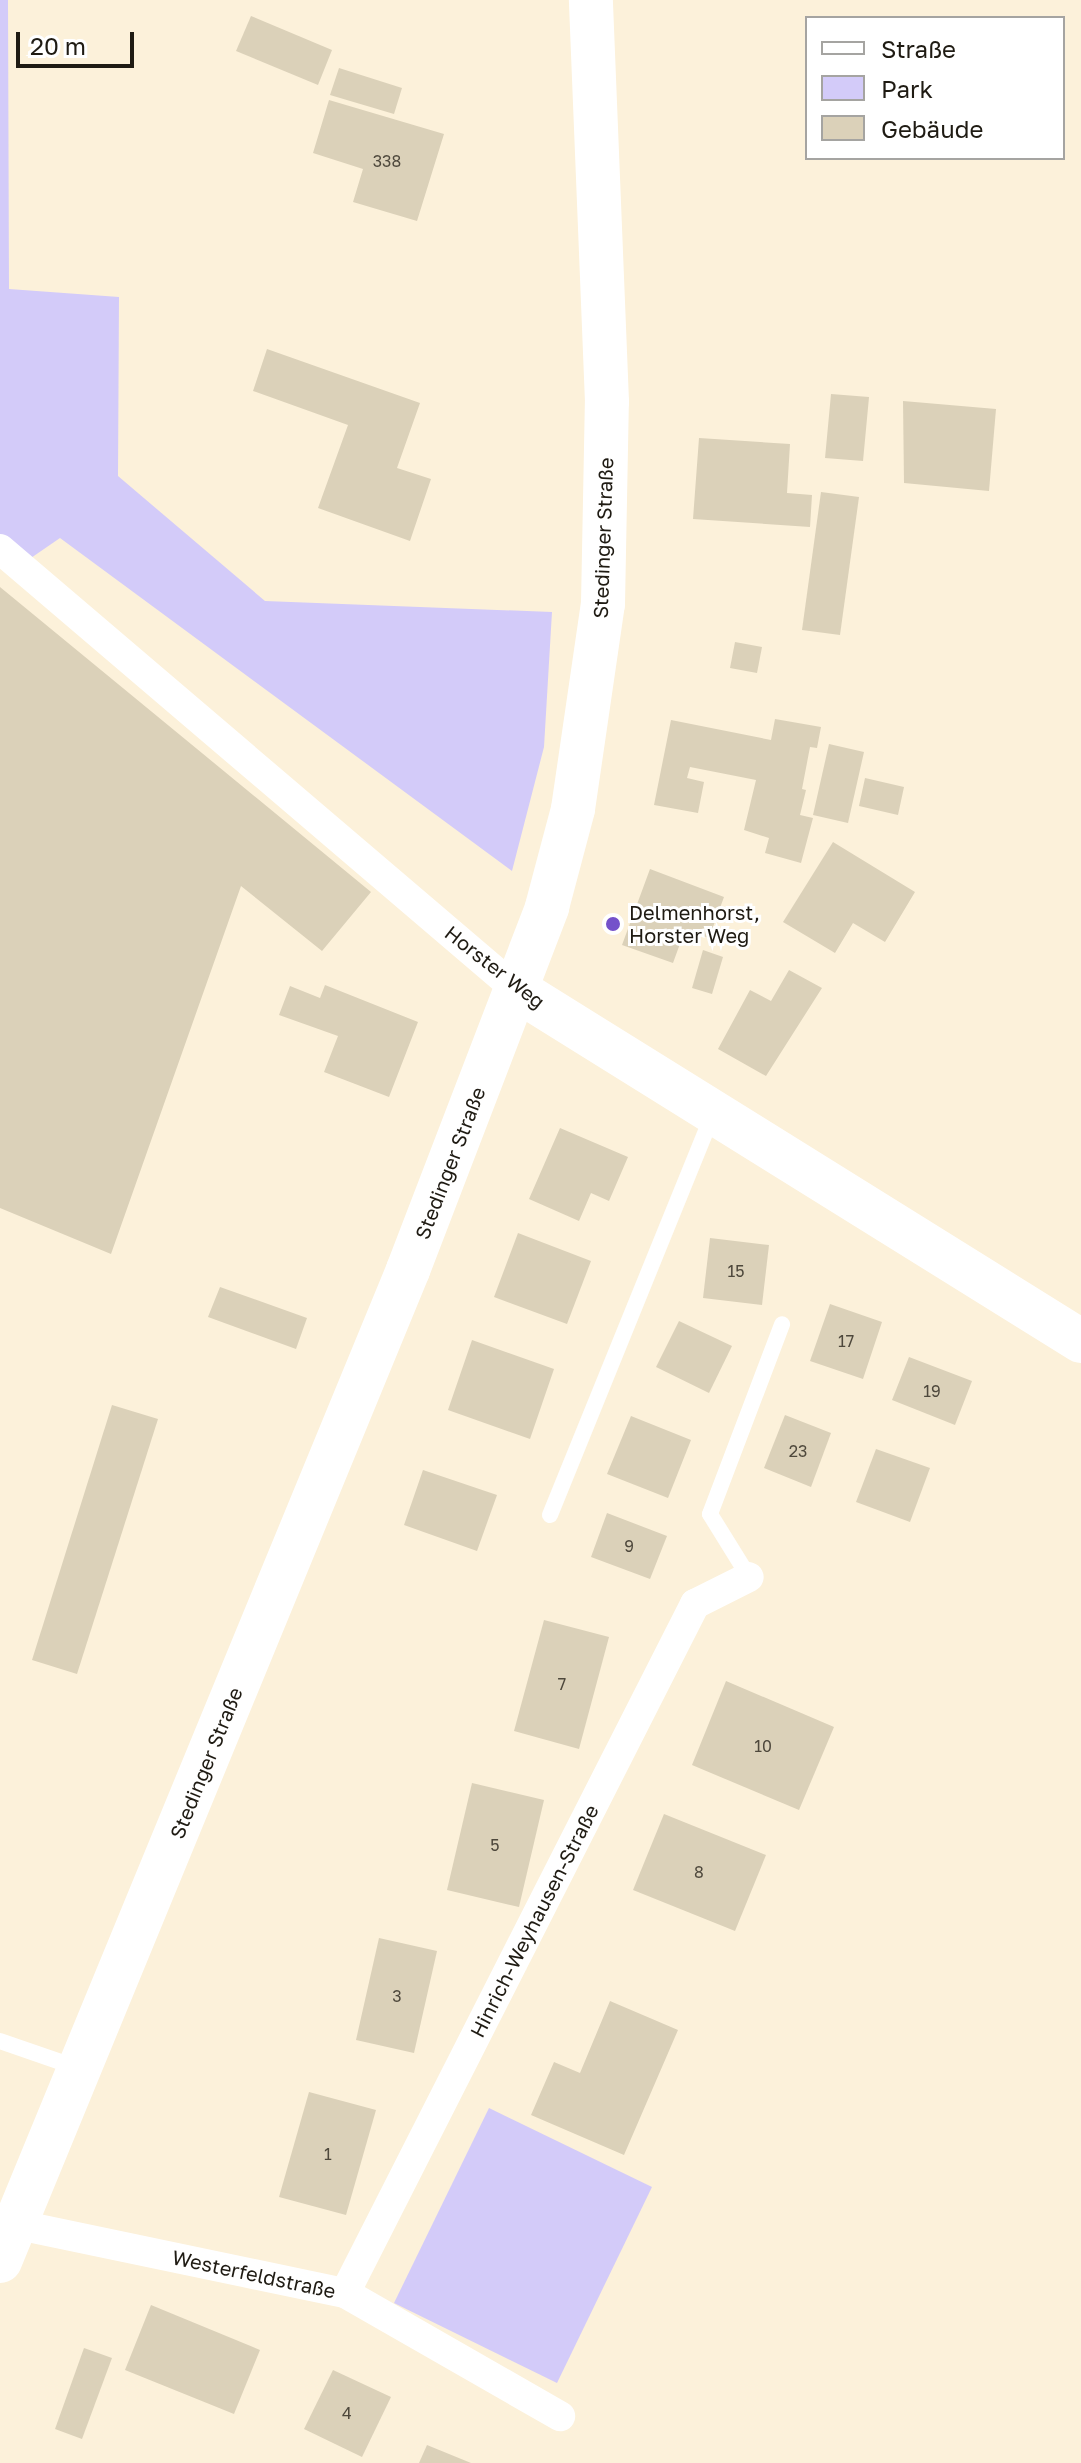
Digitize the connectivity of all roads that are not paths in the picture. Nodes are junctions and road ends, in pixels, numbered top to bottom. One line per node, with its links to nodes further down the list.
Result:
1 (591, 0): 3 (main road, Stedinger Straße)
2 (0, 549): 3 (street, Horster Weg)
3 (517, 990): 4 (main road, Horster Weg); 10 (main road, Stedinger Straße)
4 (713, 1111): 6 (main road, Horster Weg); 7 (lane)
5 (782, 1324): 8 (lane)
6 (1081, 1341)
7 (550, 1515)
8 (749, 1577): 12 (street, Hinrich-Weyhausen-Straße)
9 (0, 2041): 10 (lane)
10 (80, 2069): 11 (main road, Stedinger Straße)
11 (7, 2242): 12 (street, Westerfeldstraße)
12 (345, 2293): 13 (street, Westerfeldstraße)
13 (560, 2416)

